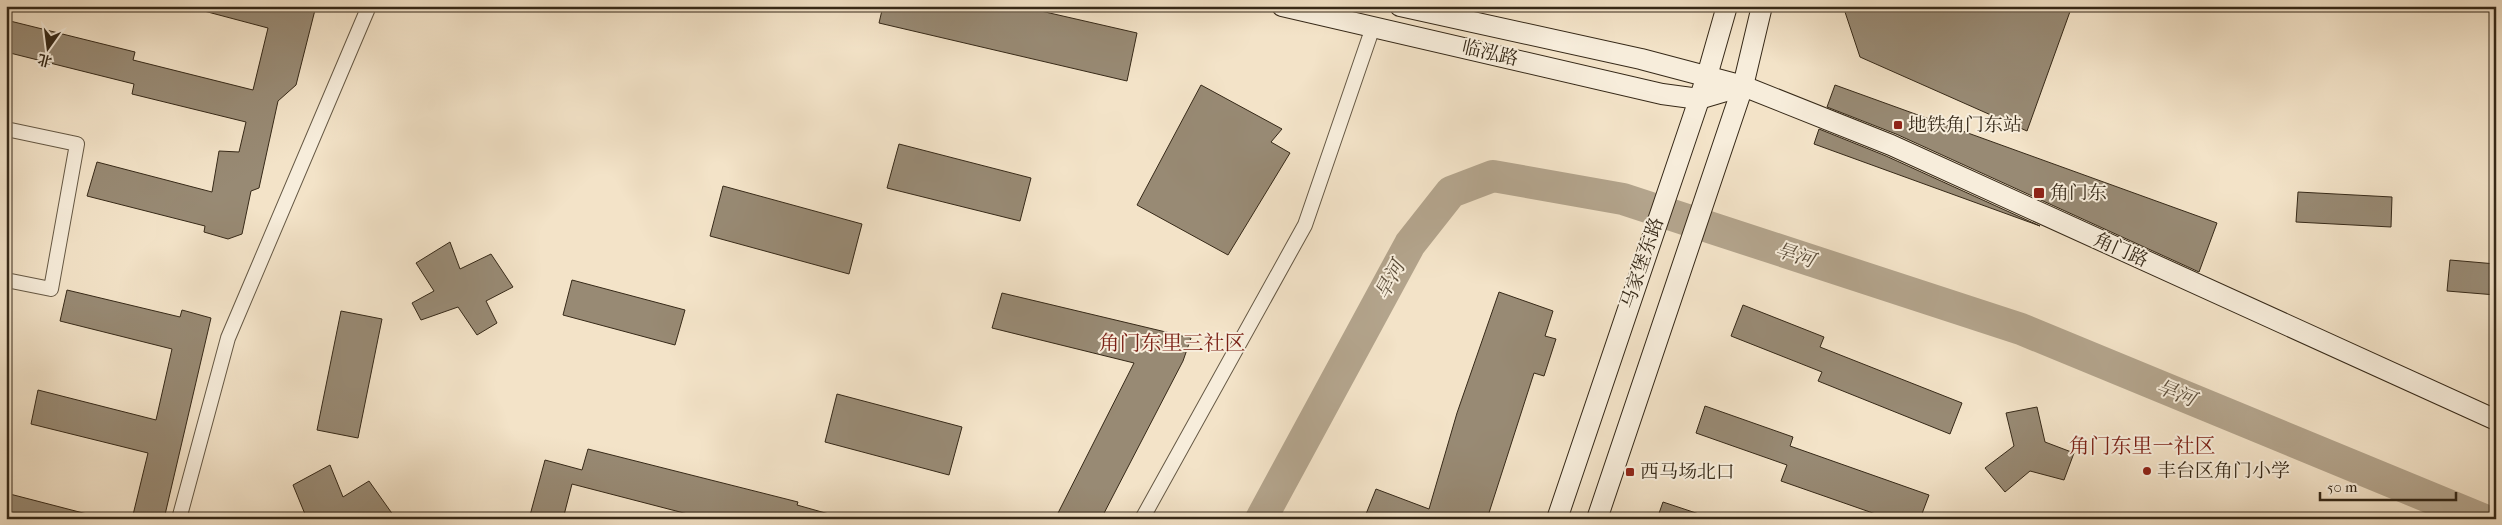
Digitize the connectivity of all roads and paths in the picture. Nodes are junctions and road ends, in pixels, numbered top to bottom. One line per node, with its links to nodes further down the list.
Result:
1 (369, 6): 13 (street)
2 (1282, 6): 6 (main road, 临泓路)
3 (1400, 6): 7 (main road, 临泓路)
4 (1727, 6): 7 (main road, 马家堡东路)
5 (1762, 6): 8 (main road, 马家堡东路)
6 (1373, 27): 9 (main road, 临泓路); 14 (street)
7 (1707, 76): 8 (main road, 临泓路); 9 (main road, 马家堡东路)
8 (1743, 86): 9 (main road); 12 (main road, 角门路); 16 (main road, 马家堡东路)
9 (1698, 99): 15 (main road, 马家堡东路)
10 (6, 129): 11 (street)
11 (6, 280)
12 (2496, 420)
13 (179, 519)
14 (1142, 519)
15 (1556, 519)
16 (1597, 519)

